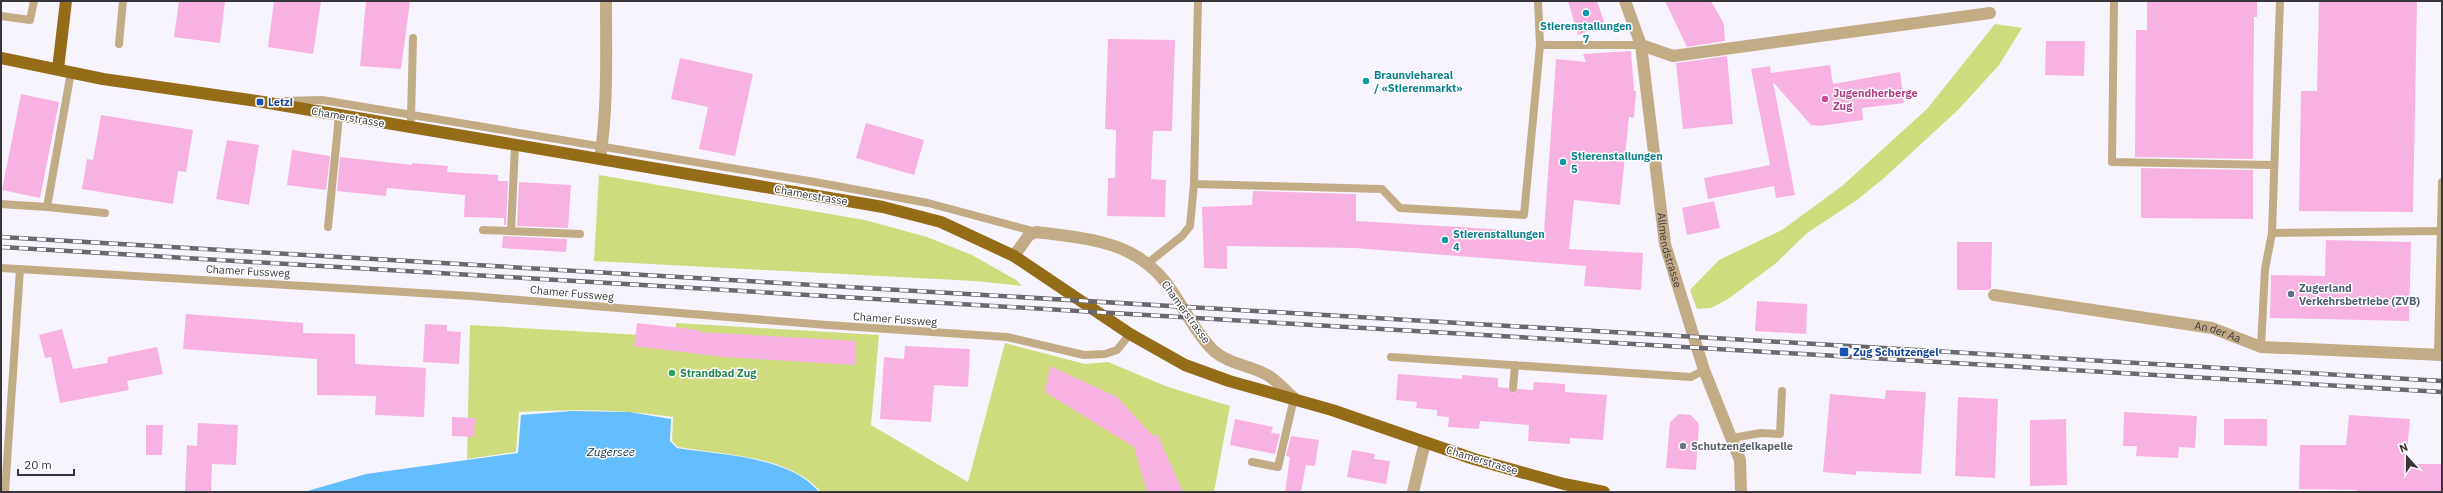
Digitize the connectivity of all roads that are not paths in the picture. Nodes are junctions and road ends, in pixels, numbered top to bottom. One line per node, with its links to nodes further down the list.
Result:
1 (34, 1): 11 (lane)
2 (66, 1): 17 (main road)
3 (122, 1): 13 (lane)
4 (606, 1): 24 (street)
5 (1198, 1): 28 (lane)
6 (1538, 1): 14 (lane)
7 (1625, 1): 15 (street, Allmendstrasse)
8 (2114, 1): 26 (lane)
9 (2280, 1): 26 (lane)
10 (1990, 13): 15 (street)
11 (1, 16)
12 (413, 38): 20 (lane)
13 (119, 44)
14 (1540, 45): 15 (lane); 28 (lane)
15 (1641, 45): 49 (street, Allmendstrasse)
16 (1, 58): 17 (main road, Chamerstrasse)
17 (58, 69): 18 (main road, Chamerstrasse)
18 (71, 72): 19 (main road, Chamerstrasse); 30 (lane)
19 (257, 101): 20 (lane); 21 (main road, Chamerstrasse)
20 (411, 115): 22 (lane); 24 (lane)
21 (339, 116): 22 (main road, Chamerstrasse); 32 (lane)
22 (411, 128): 23 (main road, Chamerstrasse)
23 (515, 146): 25 (main road, Chamerstrasse); 34 (lane)
24 (602, 147): 25 (street); 36 (lane)
25 (600, 159): 39 (main road, Chamerstrasse)
26 (2274, 165): 37 (lane)
27 (2442, 182): 35 (lane)
28 (1194, 184): 40 (lane)
29 (1, 204): 30 (lane)
30 (47, 208): 31 (lane)
31 (105, 213)
32 (328, 227)
33 (483, 230): 34 (lane)
34 (511, 231): 38 (lane)
35 (2441, 231): 37 (lane); 46 (lane)
36 (1036, 232): 39 (street); 40 (street, Chamerstrasse)
37 (2272, 233): 45 (lane)
38 (580, 234)
39 (1014, 256): 44 (main road, Chamerstrasse)
40 (1148, 263): 52 (street, Chamerstrasse)
41 (1, 268): 42 (lane, Chamer Fussweg)
42 (20, 269): 44 (lane, Chamer Fussweg); 56 (lane)
43 (1994, 295): 45 (street, An der Aa)
44 (1130, 334): 52 (main road, Chamerstrasse)
45 (2261, 347): 46 (street, An der Aa)
46 (2440, 355)
47 (1391, 357): 48 (lane)
48 (1515, 365): 49 (lane); 50 (lane)
49 (1704, 370): 53 (street, Allmendstrasse)
50 (1513, 388)
51 (1782, 390): 53 (lane)
52 (1294, 398): 54 (main road, Chamerstrasse); 55 (lane)
53 (1732, 438): 59 (street, Allmendstrasse)
54 (1425, 442): 57 (street); 58 (main road, Chamerstrasse)
55 (1252, 462)
56 (5, 492)
57 (1413, 492)
58 (1604, 492)
59 (1741, 492)

